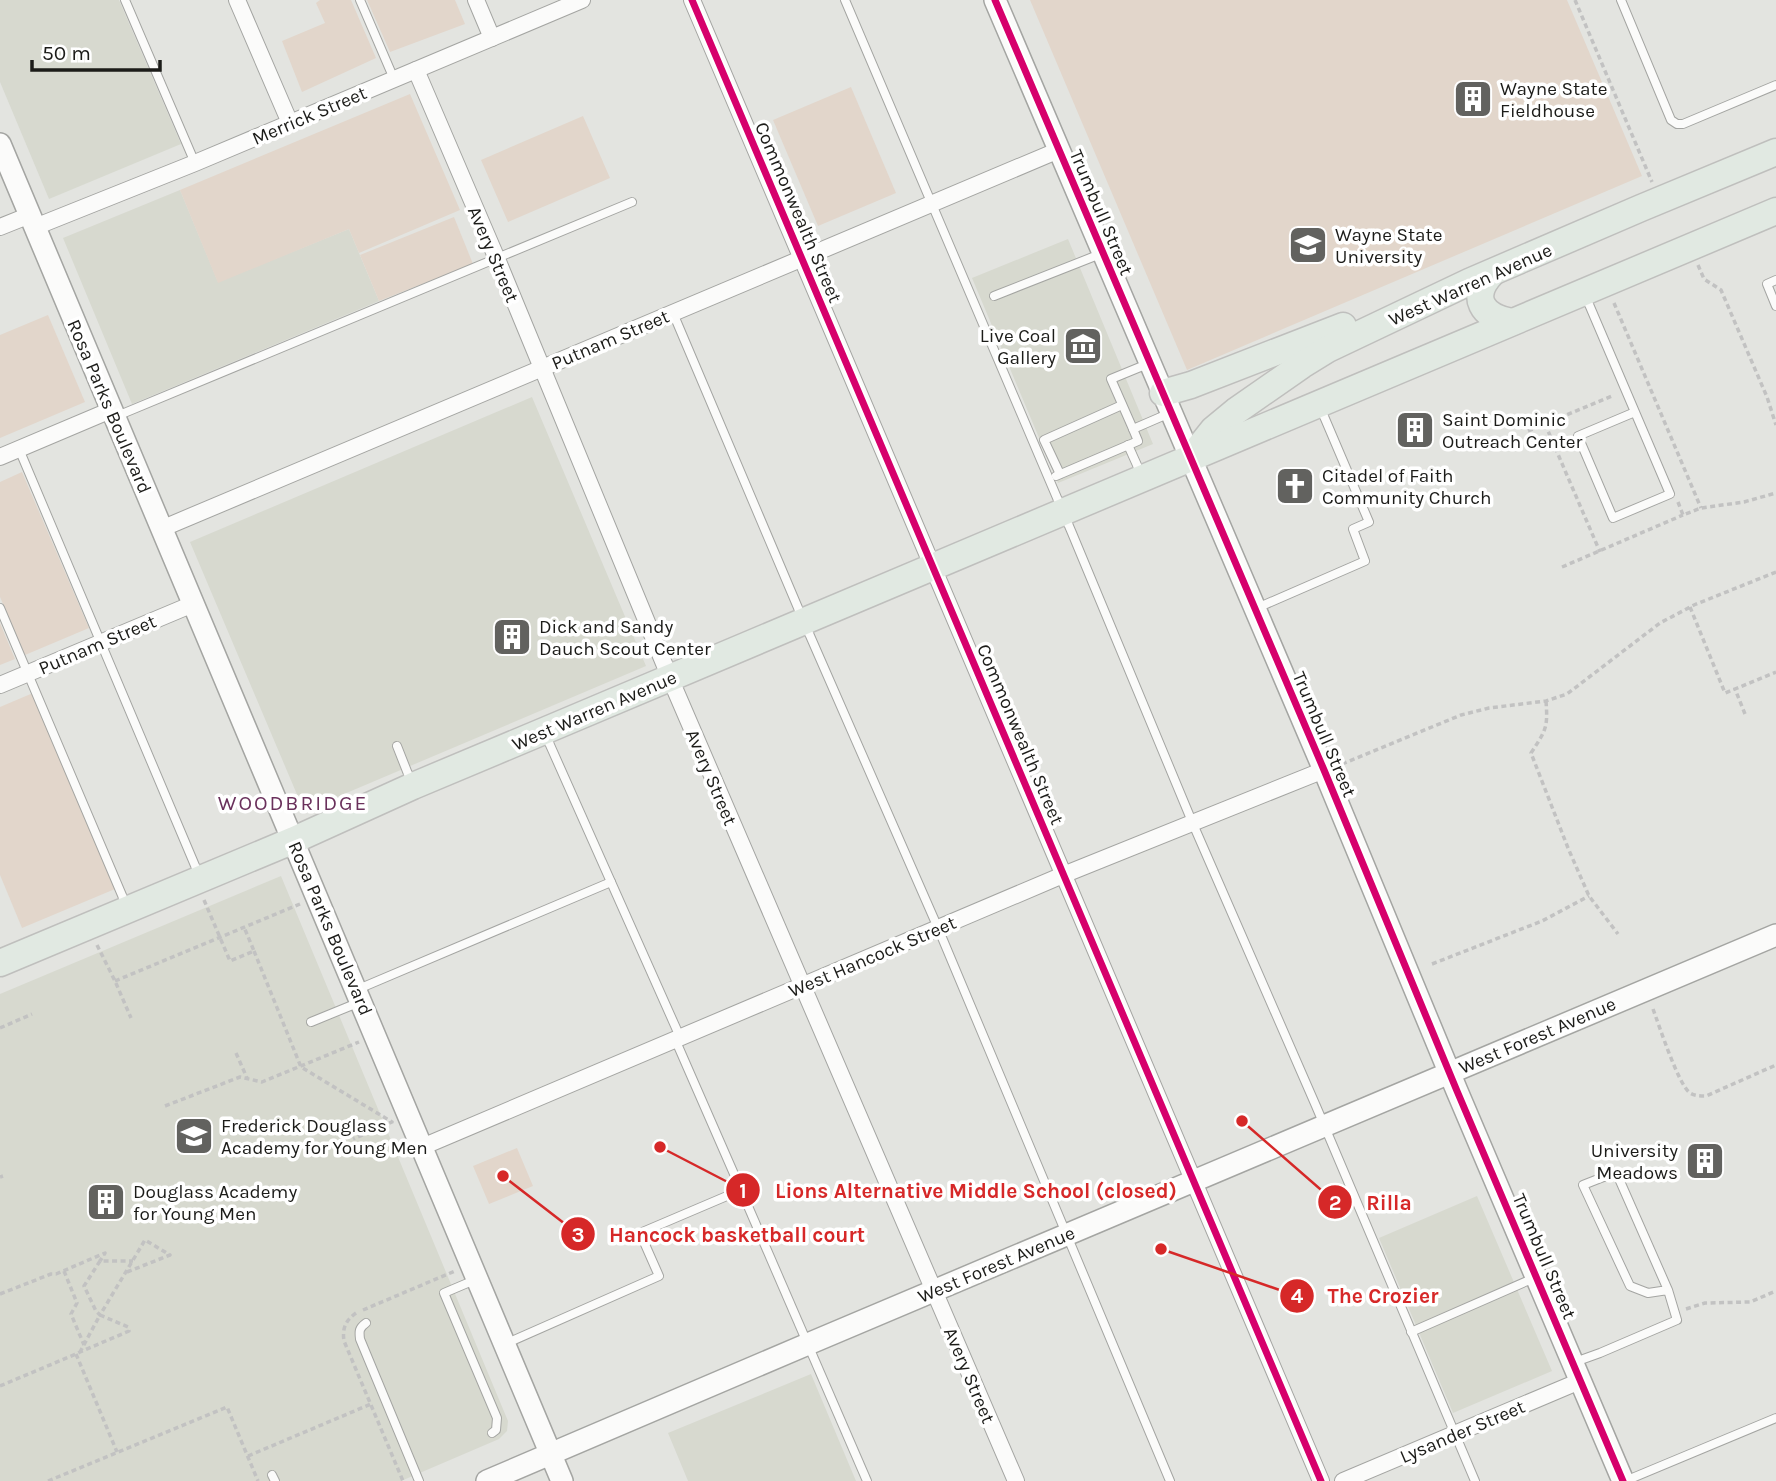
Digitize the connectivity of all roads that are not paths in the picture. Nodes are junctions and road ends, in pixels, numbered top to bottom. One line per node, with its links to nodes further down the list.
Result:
1 (125, 0): 18 (lane)
2 (237, 0): 14 (street)
3 (360, 0): 12 (lane)
4 (475, 0): 10 (street)
5 (582, 0): 10 (street, Merrick Street)
6 (692, 0): 25 (street, Commonwealth Street)
7 (845, 0): 20 (lane)
8 (995, 0): 16 (street, Trumbull Street)
9 (1621, 0): 13 (lane)
10 (492, 38): 11 (street, Merrick Street)
11 (416, 70): 12 (street, Merrick Street); 26 (street, Avery Street)
12 (394, 79): 14 (street, Merrick Street)
13 (1776, 85)
14 (290, 123): 18 (street, Merrick Street)
15 (0, 144): 22 (street, Rosa Parks Boulevard)
16 (1059, 150): 20 (street, Putnam Street); 24 (street, Trumbull Street)
17 (1776, 152): 27 (main road, West Warren Avenue)
18 (195, 163): 22 (street, Merrick Street)
19 (632, 202): 26 (lane)
20 (932, 203): 25 (street, Putnam Street); 48 (lane)
21 (1776, 211): 29 (main road, West Warren Avenue)
22 (32, 221): 23 (street, Merrick Street); 40 (street, Rosa Parks Boulevard)
23 (0, 227)
24 (1103, 253): 30 (lane); 34 (street, Trumbull Street)
25 (802, 258): 32 (street, Putnam Street); 51 (street, Commonwealth Street)
26 (497, 259): 35 (street, Avery Street); 40 (lane)
27 (1480, 278): 33 (main road); 36 (main road); 45 (main road, West Warren Avenue)
28 (1776, 280): 31 (lane)
29 (1584, 292): 33 (main road, West Warren Avenue); 39 (lane)
30 (994, 296)
31 (1776, 306)
32 (673, 313): 35 (street, Putnam Street); 55 (lane)
33 (1513, 322): 37 (main road, West Warren Avenue)
34 (1150, 363): 36 (street, Trumbull Street); 38 (lane)
35 (542, 368): 50 (street, Putnam Street); 58 (street, Avery Street)
36 (1167, 403): 41 (lane); 45 (street, Trumbull Street)
37 (1319, 403): 45 (main road, West Warren Avenue); 54 (lane)
38 (1122, 405): 41 (lane); 46 (lane)
39 (1635, 412): 39 (lane)
40 (113, 413): 43 (street); 50 (street, Rosa Parks Boulevard)
41 (1133, 429): 42 (lane)
42 (1128, 445): 46 (lane); 47 (lane)
43 (19, 449): 44 (street); 56 (lane)
44 (0, 457)
45 (1189, 459): 47 (main road, West Warren Avenue); 54 (street, Trumbull Street)
46 (1060, 474): 48 (lane)
47 (1143, 478): 49 (main road, West Warren Avenue)
48 (1049, 479): 49 (lane)
49 (1063, 512): 51 (main road, West Warren Avenue); 64 (lane)
50 (161, 528): 52 (street, Rosa Parks Boulevard)
51 (933, 567): 55 (main road, West Warren Avenue); 66 (street, Commonwealth Street)
52 (193, 604): 56 (street, Putnam Street); 65 (street, Rosa Parks Boulevard)
53 (0, 608): 57 (lane)
54 (1254, 609): 62 (street, Trumbull Street)
55 (804, 621): 58 (main road, West Warren Avenue); 70 (lane)
56 (101, 642): 57 (street, Putnam Street); 68 (lane)
57 (28, 673): 59 (street, Putnam Street); 69 (lane)
58 (670, 678): 60 (main road, West Warren Avenue); 73 (street, Avery Street)
59 (0, 685)
60 (544, 731): 63 (main road, West Warren Avenue); 67 (lane)
61 (397, 746): 63 (lane)
62 (1324, 770): 64 (street, West Hancock Street); 77 (street, Trumbull Street)
63 (413, 786): 65 (main road, West Warren Avenue)
64 (1193, 824): 66 (street, West Hancock Street); 78 (lane)
65 (294, 840): 68 (main road, West Warren Avenue); 74 (street, Rosa Parks Boulevard)
66 (1063, 875): 70 (street, West Hancock Street); 80 (street, Commonwealth Street)
67 (611, 882): 74 (lane); 76 (lane)
68 (202, 889): 69 (main road, West Warren Avenue)
69 (128, 910): 72 (main road, West Warren Avenue)
70 (938, 928): 73 (street, West Hancock Street); 82 (lane)
71 (1776, 935): 77 (street, West Forest Avenue)
72 (3, 955)
73 (801, 986): 76 (street, West Hancock Street); 85 (street, Avery Street)
74 (358, 996): 75 (lane); 79 (street, Rosa Parks Boulevard)
75 (311, 1022)
76 (678, 1038): 79 (street, West Hancock Street); 81 (lane)
77 (1449, 1072): 78 (street, West Forest Avenue); 83 (street, Trumbull Street)
78 (1324, 1125): 80 (street, West Forest Avenue); 88 (lane)
79 (422, 1147): 84 (street, Rosa Parks Boulevard)
80 (1193, 1181): 82 (street, West Forest Avenue); 102 (street, Commonwealth Street)
81 (741, 1190): 89 (lane); 90 (lane)
82 (1065, 1235): 85 (street, West Forest Avenue); 101 (lane)
83 (1536, 1277): 88 (lane); 91 (street, Trumbull Street)
84 (478, 1279): 90 (street, Rosa Parks Boulevard); 93 (lane)
85 (934, 1290): 89 (street, West Forest Avenue); 100 (street, Avery Street)
86 (1668, 1290): 86 (lane); 91 (lane)
87 (366, 1323): 96 (lane)
88 (1412, 1332): 94 (lane)
89 (808, 1343): 95 (street, West Forest Avenue); 99 (lane)
90 (505, 1344): 95 (street, Rosa Parks Boulevard)
91 (1576, 1372): 94 (street, Lysander Street); 105 (street, Trumbull Street)
92 (1776, 1418): 105 (lane)
93 (492, 1433)
94 (1454, 1434): 103 (street, Lysander Street); 104 (lane)
95 (551, 1454): 97 (street, West Forest Avenue); 98 (street, Rosa Parks Boulevard)
96 (419, 1481)
97 (487, 1481)
98 (562, 1481)
99 (867, 1481)
100 (1016, 1481)
101 (1170, 1481)
102 (1321, 1481)
103 (1343, 1481)
104 (1475, 1481)
105 (1624, 1481)

